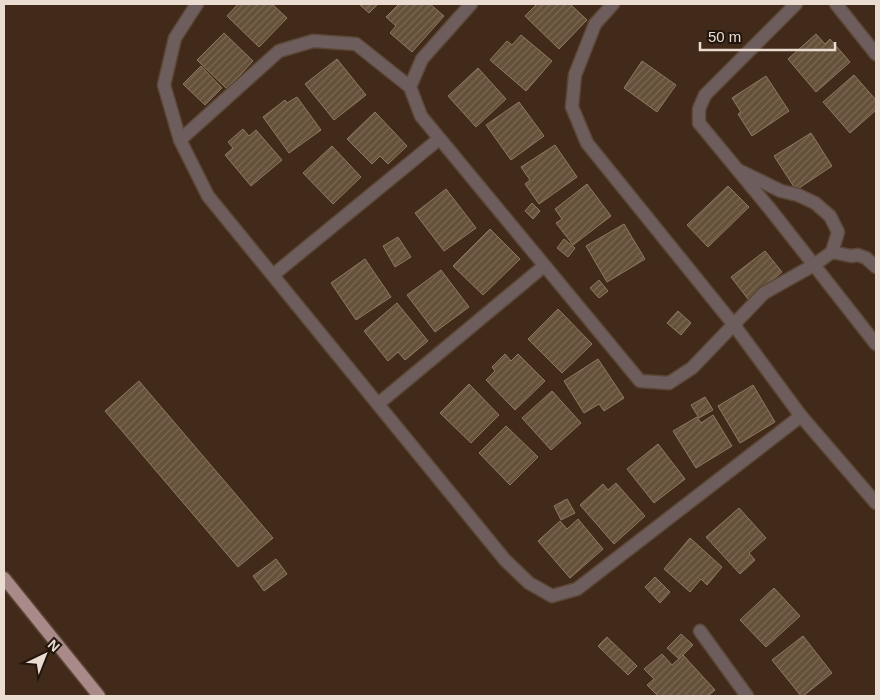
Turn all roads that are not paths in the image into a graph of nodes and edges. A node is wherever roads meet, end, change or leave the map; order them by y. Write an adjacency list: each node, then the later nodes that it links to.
1 (196, 4): 9 (street)
2 (470, 4): 7 (street)
3 (612, 4): 16 (street)
4 (796, 4): 10 (street)
5 (836, 4): 6 (street)
6 (876, 54)
7 (410, 87): 8 (street); 9 (street)
8 (440, 139): 13 (street); 15 (street)
9 (180, 140): 15 (street)
10 (738, 170): 11 (street); 12 (street)
11 (832, 252): 12 (street); 14 (street)
12 (814, 265): 16 (street); 17 (street)
13 (544, 266): 16 (street); 18 (street)
14 (876, 267)
15 (273, 275): 18 (street)
16 (734, 325): 19 (street)
17 (876, 344)
18 (378, 404): 19 (street)
19 (801, 416): 20 (street)
20 (876, 503)
21 (4, 578): 23 (main road)
22 (700, 631): 24 (street)
23 (99, 696)
24 (747, 696)

